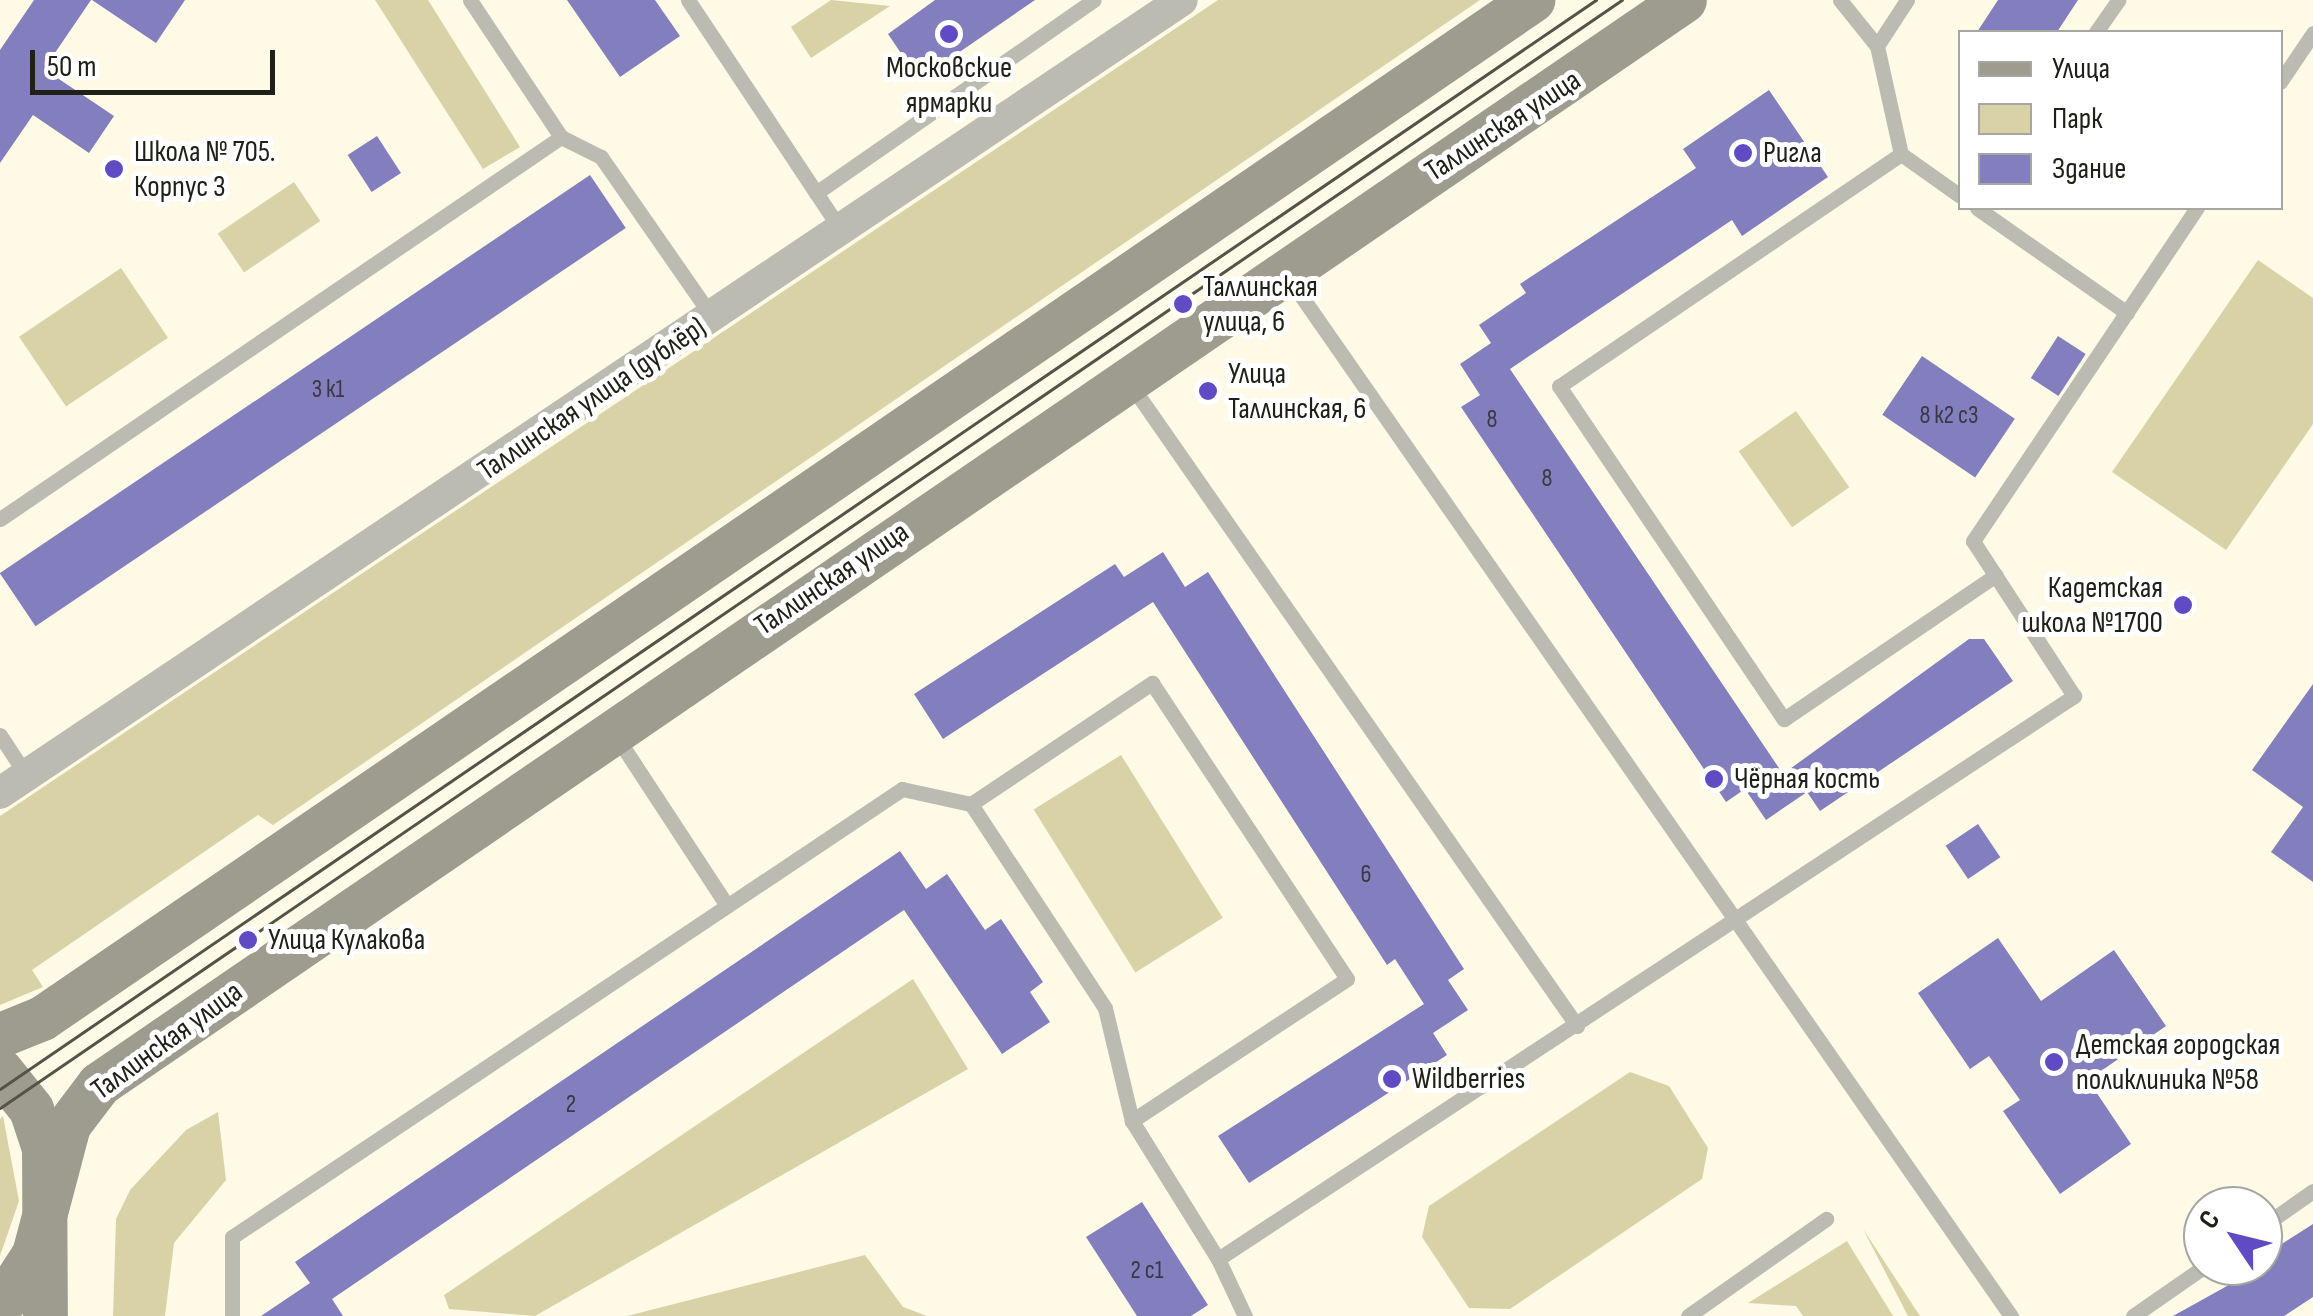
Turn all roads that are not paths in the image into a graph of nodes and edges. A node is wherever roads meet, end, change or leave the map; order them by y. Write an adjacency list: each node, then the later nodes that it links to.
1 (470, 0): 14 (lane)
2 (688, 0): 16 (lane)
3 (1094, 0): 16 (lane)
4 (1182, 0): 20 (street, Таллинская улица (дублёр))
5 (1532, 0): 34 (main road)
6 (1684, 0): 21 (main road, Таллинская улица)
7 (1840, 0): 12 (lane)
8 (1907, 0): 12 (lane)
9 (2118, 0): 10 (lane)
10 (2097, 30)
11 (2313, 32): 13 (lane)
12 (1877, 46): 15 (lane)
13 (2283, 77)
14 (561, 137): 23 (lane); 25 (lane)
15 (1901, 154): 17 (lane); 26 (lane)
16 (816, 193): 20 (lane)
17 (1958, 195)
18 (1980, 210): 22 (lane)
19 (2196, 210): 22 (lane)
20 (842, 233): 23 (street, Таллинская улица (дублёр))
21 (1284, 272): 24 (main road, Таллинская улица); 32 (lane)
22 (2127, 314): 26 (lane)
23 (714, 318): 29 (street, Таллинская улица (дублёр))
24 (1127, 379): 27 (main road, Таллинская улица); 33 (lane)
25 (0, 518)
26 (1996, 576): 32 (lane)
27 (612, 730): 31 (lane); 38 (main road, Таллинская улица)
28 (0, 735): 29 (lane)
29 (13, 784)
30 (971, 804): 31 (lane); 36 (lane); 36 (lane)
31 (726, 904): 45 (lane)
32 (1737, 919): 33 (lane); 48 (lane)
33 (1578, 1026): 41 (lane)
34 (0, 1035)
35 (0, 1070): 38 (main road, Таллинская улица)
36 (1132, 1120): 41 (lane)
37 (2313, 1191): 39 (lane)
38 (46, 1210): 43 (main road, Таллинская улица); 44 (main road)
39 (2283, 1212)
40 (1826, 1219): 47 (lane)
41 (1218, 1260): 46 (lane)
42 (2183, 1281): 49 (lane)
43 (0, 1306)
44 (46, 1316)
45 (232, 1316)
46 (1245, 1316)
47 (1688, 1316)
48 (2011, 1316)
49 (2133, 1316)

